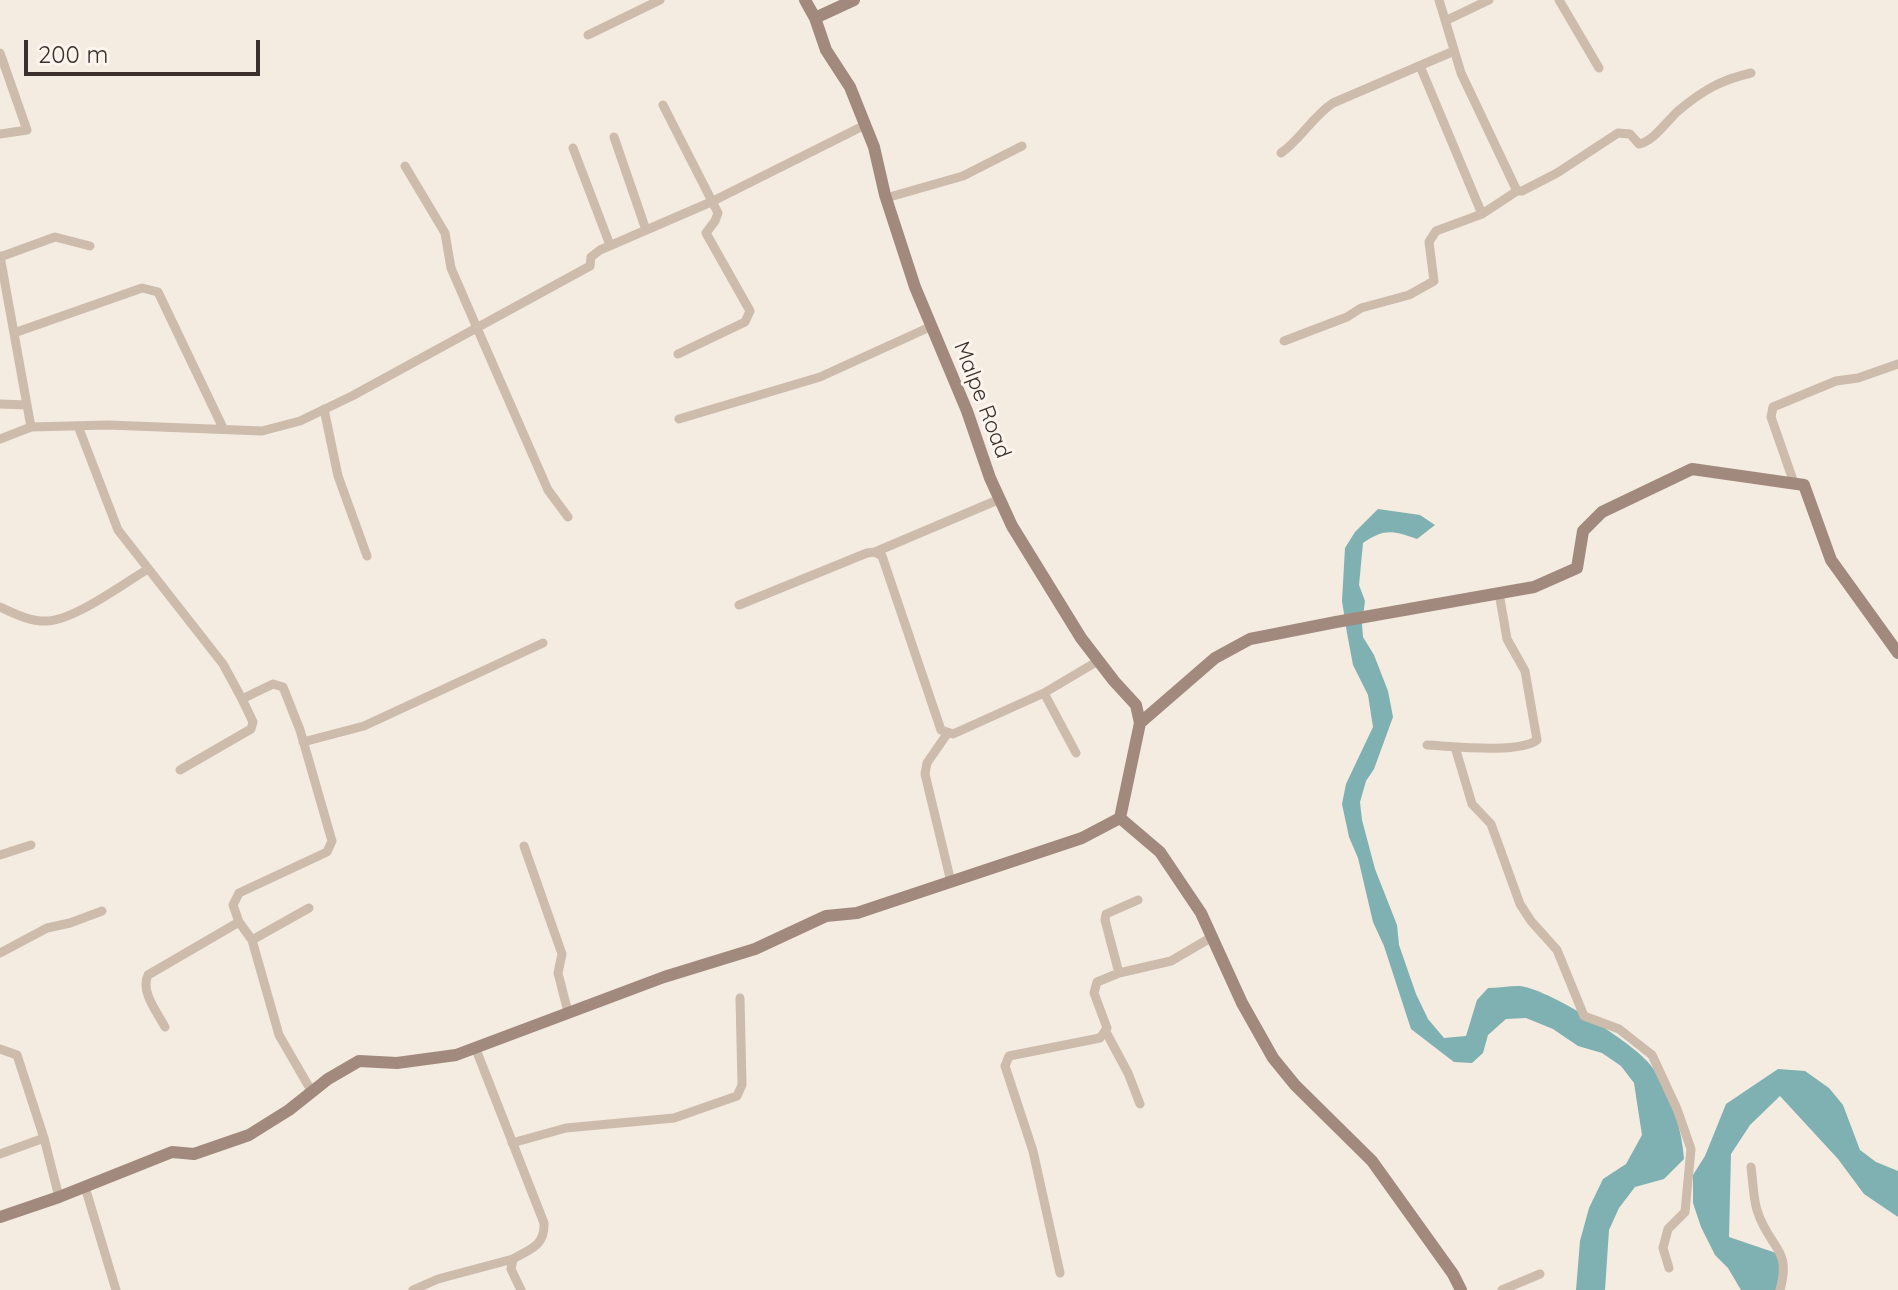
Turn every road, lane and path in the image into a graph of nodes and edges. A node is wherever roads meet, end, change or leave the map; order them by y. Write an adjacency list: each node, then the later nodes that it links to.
1 (660, 0): 9 (street)
2 (805, 0): 7 (street, Malpe Road)
3 (854, 0): 7 (street)
4 (1439, 0): 8 (street)
5 (1489, 0): 8 (street)
6 (1559, 0): 13 (street)
7 (815, 18): 16 (street, Malpe Road)
8 (1447, 20): 10 (street)
9 (588, 35)
10 (1454, 51): 12 (street); 23 (street)
11 (1, 58): 17 (street)
12 (1420, 66): 21 (street); 26 (street)
13 (1599, 68)
14 (1751, 73): 23 (street)
15 (663, 105): 25 (street)
16 (865, 125): 24 (street, Malpe Road); 25 (street)
17 (0, 134)
18 (614, 137): 27 (street)
19 (1022, 146): 24 (street)
20 (573, 148): 28 (street)
21 (1281, 153)
22 (405, 166): 32 (street)
23 (1517, 191): 26 (street)
24 (886, 198): 31 (street, Malpe Road)
25 (711, 202): 27 (street); 35 (street)
26 (1482, 214): 34 (street)
27 (646, 230): 28 (street)
28 (610, 245): 32 (street)
29 (90, 246): 30 (street)
30 (0, 256): 33 (street)
31 (932, 326): 40 (street); 46 (street, Malpe Road)
32 (477, 328): 39 (street); 47 (street)
33 (14, 333): 38 (street); 43 (street)
34 (1284, 341)
35 (678, 354)
36 (1898, 364): 45 (street)
37 (0, 404): 38 (street)
38 (27, 405): 42 (street)
39 (324, 409): 43 (street); 49 (street)
40 (679, 419)
41 (78, 426): 42 (street); 43 (street); 50 (street)
42 (31, 427): 44 (street)
43 (223, 428)
44 (0, 439)
45 (1794, 483): 51 (street); 55 (street)
46 (1000, 499): 48 (street); 56 (street, Malpe Road)
47 (568, 517)
48 (875, 552): 52 (street); 60 (street)
49 (367, 556)
50 (148, 569): 53 (street); 58 (street)
51 (1499, 593): 59 (street); 63 (street)
52 (739, 605)
53 (0, 607)
54 (543, 643): 61 (street)
55 (1898, 653)
56 (1098, 661): 57 (street); 59 (street, Malpe Road)
57 (1044, 693): 60 (street); 64 (street)
58 (242, 699): 61 (street); 65 (street)
59 (1140, 723): 66 (street)
60 (947, 734): 70 (street)
61 (303, 742): 74 (street)
62 (1427, 745): 63 (street)
63 (1455, 747): 95 (street)
64 (1076, 753)
65 (180, 770)
66 (1120, 818): 70 (street); 75 (street)
67 (31, 845): 69 (street)
68 (524, 846): 80 (street)
69 (0, 855)
70 (951, 882): 80 (street)
71 (1138, 900): 78 (street)
72 (309, 908): 76 (street)
73 (102, 911): 77 (street)
74 (239, 922): 76 (street); 81 (street)
75 (1212, 937): 78 (street); 101 (street)
76 (252, 940): 85 (street)
77 (0, 953)
78 (1119, 973): 82 (street)
79 (740, 998): 88 (street)
80 (568, 1012): 83 (street)
81 (165, 1027)
82 (1106, 1032): 86 (street); 96 (street)
83 (475, 1047): 85 (street); 88 (street)
84 (0, 1049): 87 (street)
85 (312, 1092): 91 (street)
86 (1140, 1104)
87 (44, 1138): 89 (street); 92 (street)
88 (512, 1143): 94 (street)
89 (0, 1154)
90 (1751, 1167): 103 (street)
91 (85, 1187): 92 (street); 98 (street)
92 (59, 1197): 93 (street)
93 (0, 1217)
94 (513, 1259): 99 (street); 100 (street)
95 (1669, 1268)
96 (1060, 1273)
97 (1540, 1274): 102 (street)
98 (116, 1290)
99 (413, 1290)
100 (521, 1290)
101 (1461, 1290)
102 (1502, 1290)
103 (1780, 1290)

